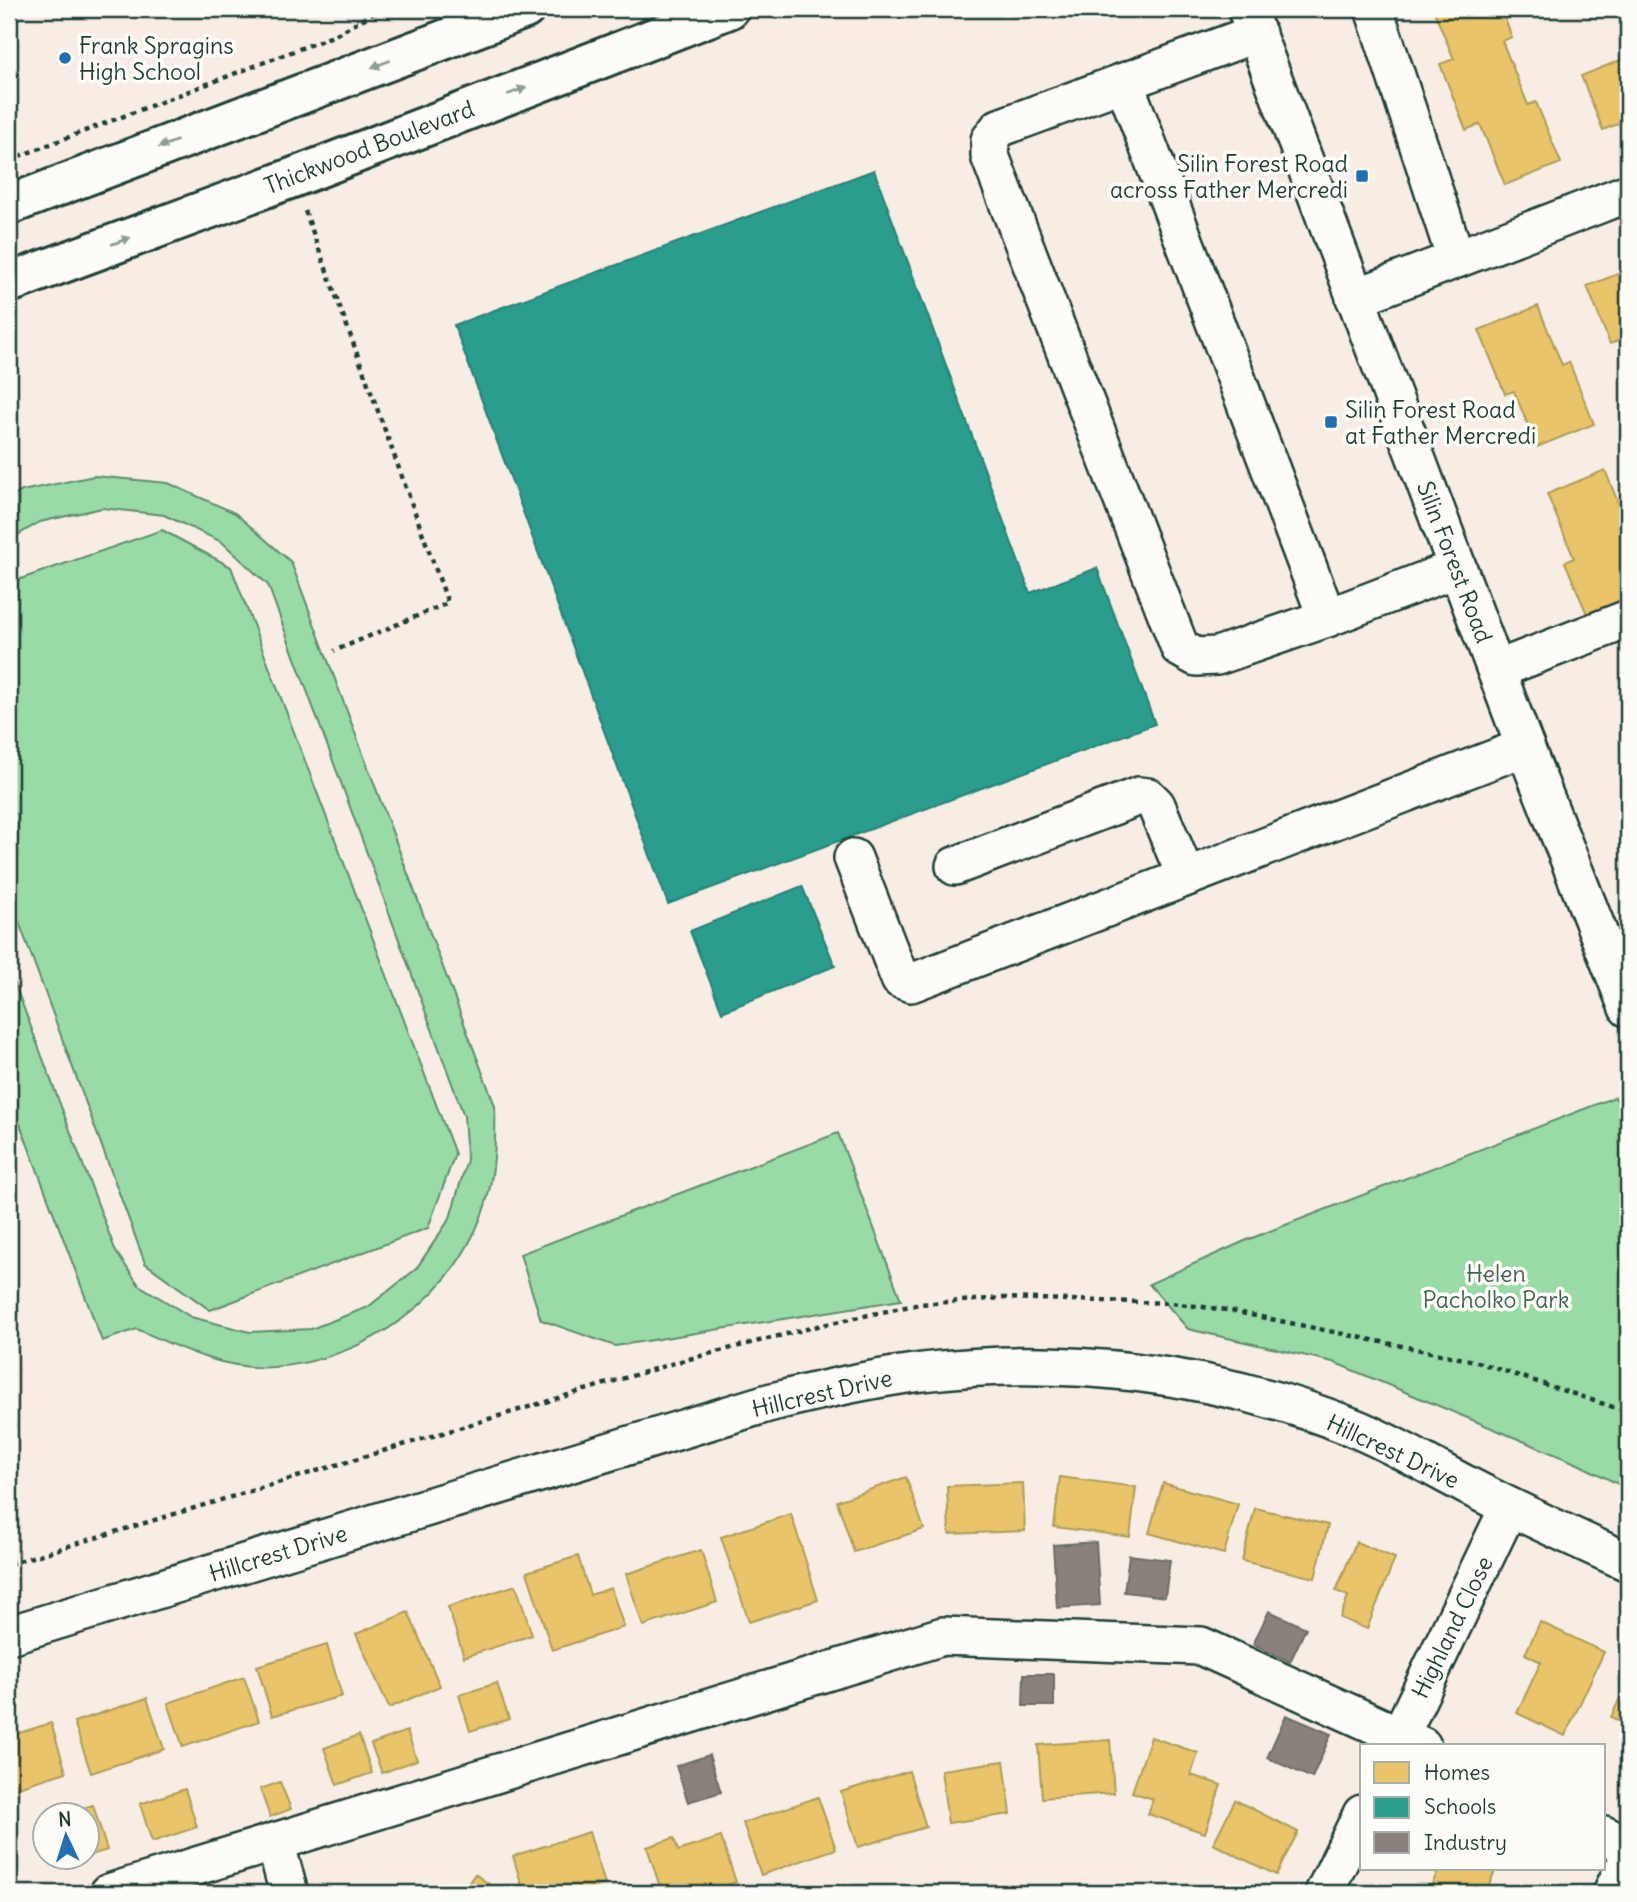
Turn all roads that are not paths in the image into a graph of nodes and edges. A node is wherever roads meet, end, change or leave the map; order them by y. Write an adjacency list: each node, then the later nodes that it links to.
1 (525, 9): 7 (main road, one-way to 7)
2 (729, 9): 9 (main road, Thickwood Boulevard, one-way to 2)
3 (1374, 9): 8 (street)
4 (1251, 16): 5 (street); 10 (street, Silin Forest Road)
5 (1124, 82): 12 (street); 12 (street)
6 (1628, 192): 8 (street)
7 (9, 205)
8 (1456, 259): 10 (street)
9 (9, 283)
10 (1355, 298): 11 (street, Silin Forest Road)
11 (1457, 568): 12 (street); 14 (street, Silin Forest Road)
12 (1327, 618)
13 (1628, 619): 14 (street, Silin Forest Road)
14 (1496, 670): 15 (street, Silin Forest Road)
15 (1525, 747): 18 (street); 19 (street, Silin Forest Road)
16 (853, 858): 18 (street)
17 (955, 866): 18 (street)
18 (1186, 877)
19 (1628, 1008)
20 (1509, 1507): 21 (street, Hillcrest Drive); 22 (street, Hillcrest Drive); 23 (street, Highland Close)
21 (1628, 1562)
22 (9, 1635)
23 (1406, 1743): 26 (street)
24 (1360, 1818): 31 (street)
25 (1606, 1836): 27 (street)
26 (275, 1842): 29 (street); 30 (street)
27 (1628, 1847)
28 (1628, 1860): 32 (street)
29 (109, 1893)
30 (289, 1893)
31 (1324, 1893)
32 (1612, 1893)

